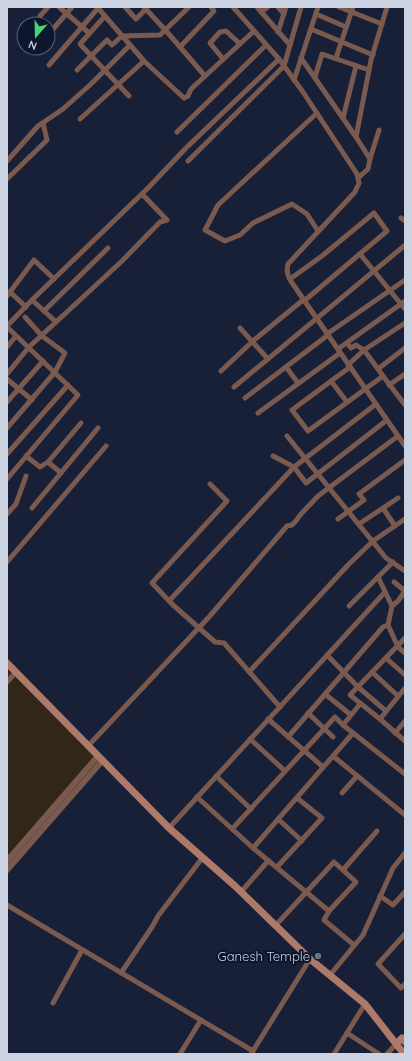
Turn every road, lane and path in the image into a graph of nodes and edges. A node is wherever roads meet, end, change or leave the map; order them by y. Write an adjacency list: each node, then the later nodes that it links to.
1 (48, 7): 23 (street)
2 (59, 7): 20 (street)
3 (72, 7): 20 (street)
4 (125, 7): 17 (street)
5 (189, 7): 29 (street)
6 (211, 7): 40 (street)
7 (233, 7): 31 (street)
8 (257, 7): 19 (street)
9 (268, 7): 19 (street)
10 (278, 7): 21 (street)
11 (286, 7): 21 (street)
12 (302, 7): 39 (street)
13 (318, 7): 22 (street)
14 (339, 7): 18 (street)
15 (386, 7): 25 (street)
16 (98, 8): 24 (street); 27 (street)
17 (146, 8): 29 (street)
18 (352, 9): 25 (street); 28 (street)
19 (262, 12): 32 (street)
20 (66, 14): 26 (street); 27 (street)
21 (284, 14): 32 (street)
22 (316, 14): 28 (street); 30 (street)
23 (40, 16)
24 (104, 16): 33 (street); 34 (street)
25 (382, 24): 41 (street)
26 (56, 26)
27 (82, 27): 33 (street); 48 (street)
28 (346, 27): 35 (street)
29 (166, 30): 34 (street); 40 (street)
30 (311, 30): 35 (street); 43 (street)
31 (254, 31): 36 (street); 38 (street)
32 (278, 32): 39 (street)
33 (89, 33): 42 (street)
34 (122, 36): 37 (street); 42 (street)
35 (341, 42): 41 (street); 44 (street)
36 (240, 44): 46 (street); 46 (street)
37 (130, 45): 47 (street); 52 (street)
38 (266, 45): 45 (street); 64 (street)
39 (290, 45): 49 (street)
40 (180, 47): 54 (street)
41 (373, 55): 53 (street)
42 (91, 56): 51 (street); 52 (street)
43 (301, 58): 55 (street); 56 (street)
44 (336, 58): 50 (street); 55 (street)
45 (279, 59): 49 (street); 71 (street)
46 (223, 60): 54 (street)
47 (144, 61): 54 (street); 57 (street)
48 (49, 65)
49 (284, 66): 56 (street); 68 (street)
50 (356, 66): 53 (street); 60 (street)
51 (77, 70)
52 (105, 70): 57 (street); 62 (street)
53 (369, 70): 65 (street)
54 (206, 76)
55 (314, 77): 60 (street)
56 (294, 80): 59 (street)
57 (118, 84): 58 (street); 61 (street)
58 (129, 96)
59 (317, 113): 69 (street); 72 (street)
60 (343, 118): 65 (street)
61 (80, 119)
62 (43, 123): 67 (street); 70 (street)
63 (379, 130): 66 (street)
64 (177, 132)
65 (356, 137): 66 (street)
66 (370, 159): 69 (street)
67 (7, 161)
68 (188, 161)
69 (358, 178): 72 (street)
70 (7, 179)
71 (142, 194): 77 (street); 90 (street)
72 (318, 231): 78 (street)
73 (404, 246): 76 (street)
74 (108, 248): 87 (street)
75 (360, 254): 76 (street); 78 (street); 83 (street)
76 (374, 271): 80 (street); 89 (street)
77 (54, 279): 81 (street); 82 (street)
78 (290, 279): 83 (street)
79 (405, 280): 80 (street)
80 (390, 290): 84 (street); 94 (street)
81 (8, 294): 85 (street)
82 (32, 300): 85 (street); 87 (street)
83 (304, 301): 89 (street); 97 (street)
84 (403, 303): 86 (street); 98 (street)
85 (26, 307): 92 (street)
86 (405, 309)
87 (44, 311): 90 (street)
88 (25, 317): 96 (street)
89 (316, 318): 94 (street); 104 (street)
90 (56, 322): 96 (street)
91 (405, 324): 102 (street)
92 (7, 327): 95 (street)
93 (240, 328): 97 (street)
94 (327, 334): 103 (street); 107 (street)
95 (16, 336): 99 (street); 100 (street)
96 (42, 336): 100 (street); 110 (street)
97 (252, 342): 104 (street); 109 (street)
98 (347, 343): 102 (street); 103 (street)
99 (7, 347)
100 (29, 348): 105 (street); 111 (street)
101 (405, 348): 108 (street)
102 (364, 350): 106 (street); 108 (street)
103 (339, 351): 106 (street); 116 (street)
104 (268, 359): 119 (street)
105 (43, 361): 110 (street); 120 (street)
106 (349, 366): 115 (street); 121 (street)
107 (286, 367): 116 (street); 123 (street)
108 (378, 369): 113 (street)
109 (221, 371)
110 (55, 372): 117 (street); 124 (street)
111 (7, 374)
112 (405, 374): 118 (street)
113 (383, 376): 118 (street); 121 (street)
114 (7, 379): 120 (street)
115 (331, 381): 126 (street); 126 (street)
116 (298, 383): 129 (street)
117 (68, 385): 138 (street); 139 (street)
118 (389, 385): 122 (street)
119 (234, 387)
120 (19, 389): 124 (street); 125 (street)
121 (365, 389): 126 (street); 127 (street)
122 (403, 397): 128 (street)
123 (245, 398)
124 (32, 400): 132 (street)
125 (7, 402)
126 (347, 402)
127 (376, 404): 130 (street); 141 (street)
128 (405, 406)
129 (258, 413)
130 (387, 420): 135 (street); 146 (street)
131 (81, 424): 143 (street)
132 (7, 428)
133 (98, 428): 145 (street)
134 (287, 436): 141 (street)
135 (398, 436): 137 (street); 150 (street)
136 (106, 446): 161 (street)
137 (405, 446)
138 (7, 454)
139 (26, 456): 143 (street); 148 (street)
140 (273, 456): 144 (street)
141 (305, 458): 144 (street); 146 (street)
142 (405, 460): 154 (street)
143 (48, 462): 145 (street)
144 (294, 467): 146 (street); 168 (street)
145 (61, 473): 152 (street)
146 (318, 474): 150 (street)
147 (26, 476): 155 (street)
148 (7, 479)
149 (210, 484): 168 (street)
150 (330, 488): 154 (street); 172 (street)
151 (398, 498): 153 (street)
152 (32, 508)
153 (383, 508): 158 (street); 159 (street)
154 (349, 511): 156 (street); 158 (street)
155 (7, 514)
156 (338, 519)
157 (405, 519): 159 (street)
158 (359, 524): 160 (street)
159 (395, 526): 160 (street)
160 (373, 541): 162 (street); 180 (street)
161 (7, 562)
162 (392, 562): 163 (street); 164 (street)
163 (405, 571)
164 (378, 577): 167 (street); 169 (street)
165 (394, 582): 166 (street)
166 (405, 591): 170 (street)
167 (385, 592): 170 (street); 176 (street)
168 (169, 601): 172 (street)
169 (349, 606)
170 (392, 606): 171 (street)
171 (388, 625): 174 (street); 181 (street)
172 (198, 628): 180 (street); 205 (street)
173 (405, 638): 174 (street)
174 (398, 646): 175 (street); 177 (street)
175 (405, 653)
176 (327, 655): 181 (street); 190 (street)
177 (386, 658): 182 (street); 183 (street)
178 (7, 662): 179 (main road)
179 (16, 672): 184 (street); 205 (main road)
180 (249, 672): 190 (street)
181 (344, 672): 185 (street); 187 (street)
182 (372, 672): 185 (street); 188 (street)
183 (405, 675)
184 (7, 682)
185 (358, 687): 189 (street); 191 (street)
186 (405, 688): 188 (street)
187 (325, 694): 192 (street); 193 (street)
188 (398, 696): 191 (street)
189 (360, 704): 193 (street); 194 (street)
190 (280, 707): 195 (street)
191 (386, 712): 194 (street)
192 (308, 713): 198 (street); 201 (street)
193 (351, 715): 197 (street)
194 (380, 719): 200 (street)
195 (268, 720): 201 (street); 203 (street)
196 (405, 721): 200 (street)
197 (343, 725): 198 (street); 199 (street)
198 (324, 729): 202 (street); 206 (street)
199 (353, 733): 207 (street); 211 (street)
200 (396, 733): 204 (street)
201 (288, 737): 206 (street)
202 (333, 737)
203 (250, 739): 210 (street); 212 (street)
204 (405, 741)
205 (88, 746): 208 (main road)
206 (304, 751): 209 (street); 210 (street)
207 (333, 756): 209 (street); 213 (street)
208 (100, 758): 220 (main road); 228 (street); 230 (street)
209 (323, 767): 216 (street)
210 (285, 771): 217 (street)
211 (405, 774)
212 (216, 776): 215 (street); 217 (street)
213 (357, 776): 214 (street); 218 (street)
214 (342, 793)
215 (197, 797): 220 (street); 221 (street)
216 (297, 798): 219 (street); 223 (street)
217 (251, 809): 221 (street)
218 (405, 815)
219 (278, 819): 223 (street); 224 (street)
220 (170, 828): 226 (main road)
221 (232, 828): 224 (street)
222 (377, 831): 231 (street)
223 (302, 841): 229 (street)
224 (253, 848): 227 (street)
225 (405, 853): 235 (street)
226 (203, 857): 232 (main road); 243 (street)
227 (268, 860): 229 (street); 232 (street)
228 (7, 861)
229 (277, 867): 233 (street)
230 (7, 870)
231 (344, 870): 233 (street); 237 (street)
232 (241, 892): 238 (main road)
233 (306, 892): 237 (street); 238 (street)
234 (405, 892): 235 (street)
235 (380, 896): 240 (street)
236 (7, 905): 241 (street)
237 (330, 911): 240 (street)
238 (276, 926): 242 (main road)
239 (405, 934): 245 (street)
240 (354, 946): 244 (street)
241 (82, 950): 243 (street); 246 (street)
242 (310, 959): 244 (main road); 251 (street)
243 (121, 973): 248 (street)
244 (330, 976): 247 (main road)
245 (404, 989)
246 (53, 1003)
247 (365, 1004): 249 (street); 250 (main road)
248 (201, 1020): 251 (street); 252 (street)
249 (347, 1033): 253 (street); 254 (street)
250 (402, 1040): 255 (street); 256 (main road)
251 (252, 1052)
252 (180, 1054)
253 (334, 1054)
254 (379, 1054)
255 (387, 1054)
256 (404, 1054)

